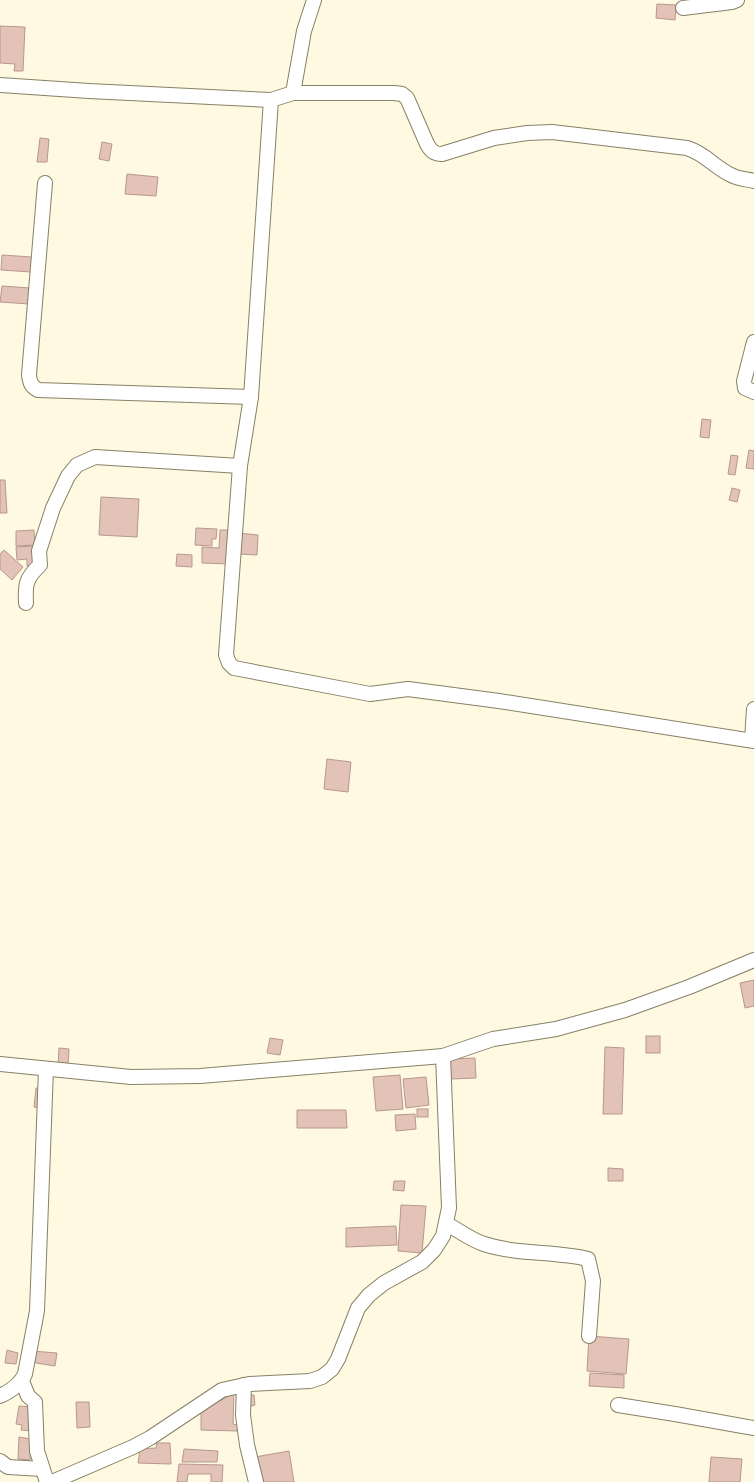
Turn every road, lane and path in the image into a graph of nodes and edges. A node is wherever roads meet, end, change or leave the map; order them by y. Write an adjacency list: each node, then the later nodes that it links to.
1 (314, 0): 5 (street)
2 (734, 1): 3 (street)
3 (683, 8)
4 (0, 84): 6 (street)
5 (293, 93): 6 (street); 7 (street)
6 (271, 100): 11 (street)
7 (754, 180)
8 (44, 184): 11 (street)
9 (754, 342): 10 (street)
10 (754, 392)
11 (252, 397): 12 (street)
12 (240, 466): 13 (street); 15 (street)
13 (26, 603)
14 (754, 709): 15 (street)
15 (753, 741)
16 (754, 960): 17 (street)
17 (443, 1056): 19 (street); 20 (street)
18 (0, 1064): 19 (street)
19 (46, 1069): 22 (street)
20 (447, 1224): 21 (street); 23 (street)
21 (589, 1336)
22 (22, 1381): 24 (street); 29 (street)
23 (244, 1385): 28 (street); 32 (street)
24 (0, 1396)
25 (618, 1405): 26 (street)
26 (754, 1428)
27 (0, 1461): 29 (street)
28 (75, 1472): 30 (street); 31 (street)
29 (45, 1475)
30 (52, 1482)
31 (87, 1482)
32 (256, 1482)

